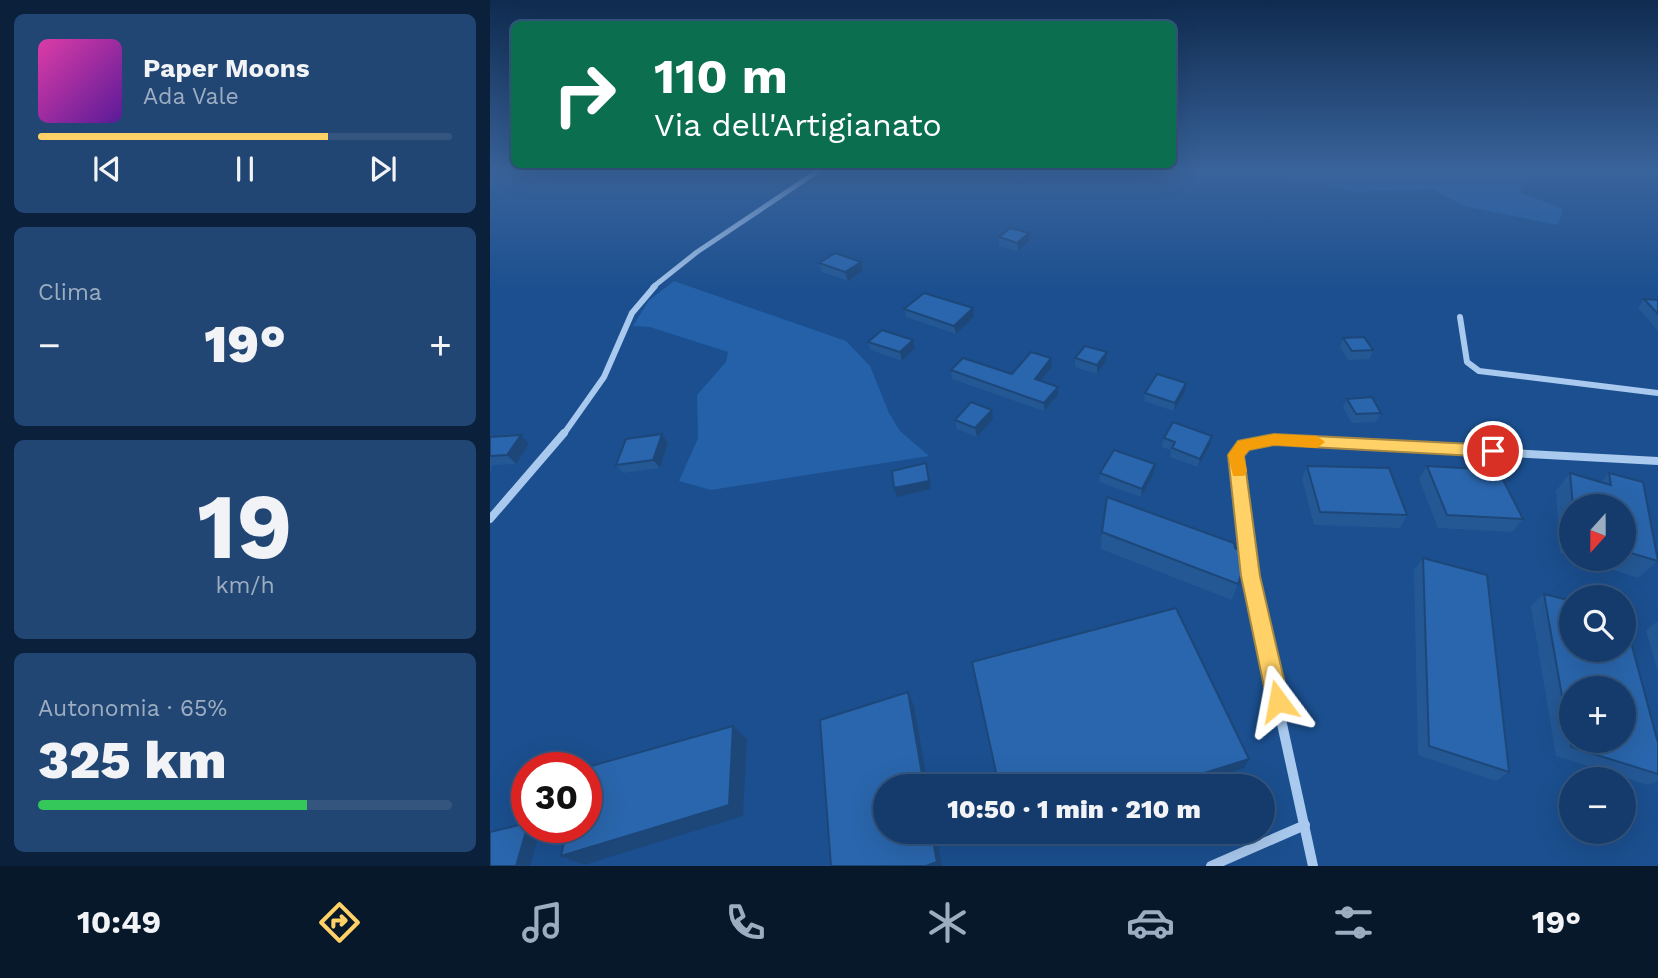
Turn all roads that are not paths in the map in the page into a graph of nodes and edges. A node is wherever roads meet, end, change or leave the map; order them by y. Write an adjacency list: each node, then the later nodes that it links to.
1 (759, 211): 5 (street)
2 (1460, 317): 3 (street)
3 (1658, 393)
4 (1658, 461): 6 (street)
5 (490, 519)
6 (1305, 825): 7 (street); 8 (street)
7 (1211, 866)
8 (1313, 866)

